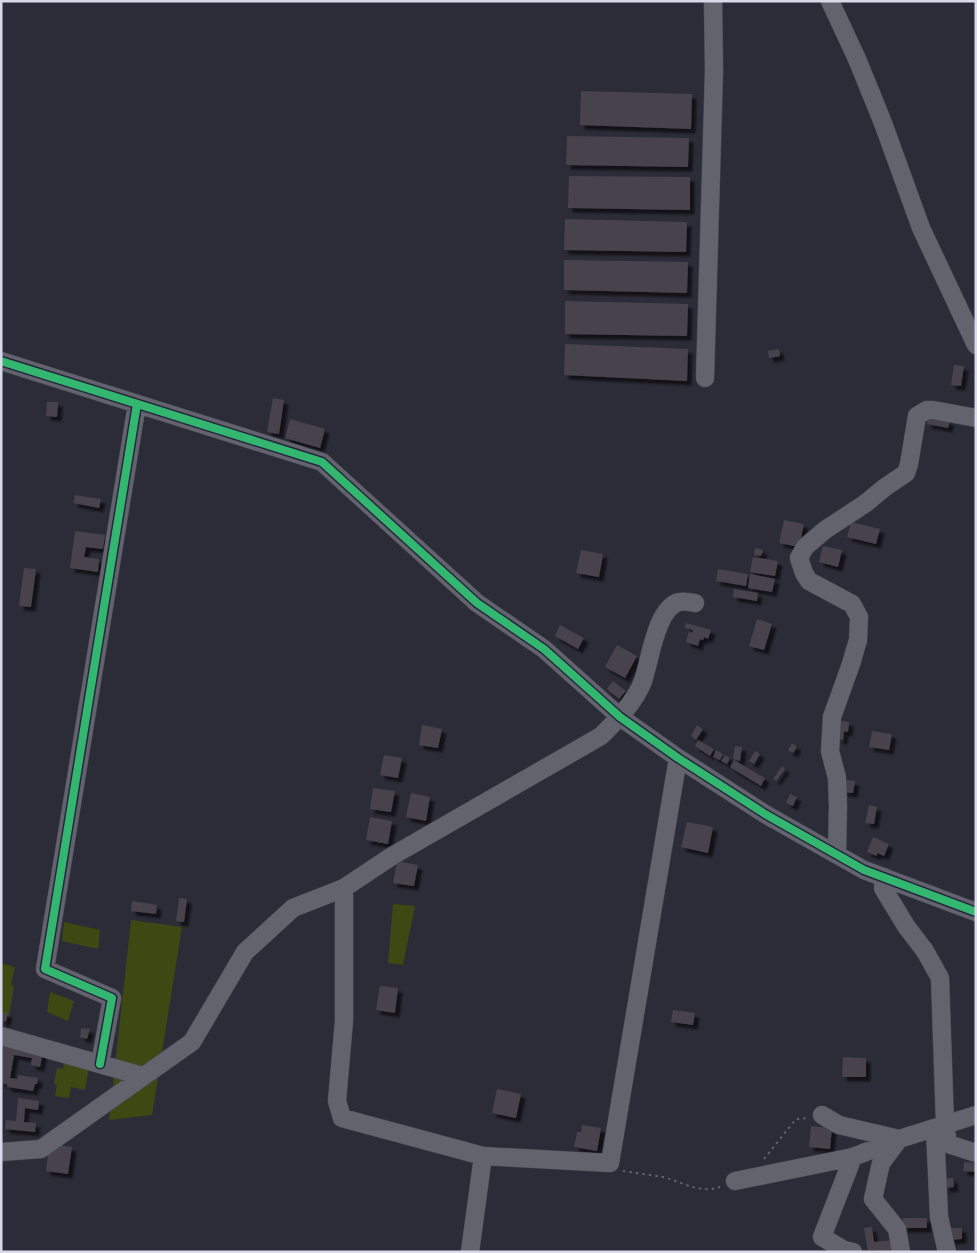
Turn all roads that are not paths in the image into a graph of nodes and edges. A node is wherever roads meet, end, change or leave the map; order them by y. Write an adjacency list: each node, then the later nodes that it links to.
1 (713, 1): 6 (street)
2 (830, 1): 3 (street)
3 (969, 314): 4 (street)
4 (976, 344)
5 (1, 361): 7 (street)
6 (705, 378)
7 (137, 404): 10 (street); 17 (street)
8 (976, 418): 12 (street)
9 (695, 603): 10 (street)
10 (620, 717): 11 (street); 14 (street)
11 (678, 758): 12 (street); 25 (street)
12 (837, 854): 13 (street)
13 (884, 877): 15 (street); 21 (street)
14 (344, 888): 18 (street); 25 (street)
15 (976, 912)
16 (1, 1036): 17 (street)
17 (100, 1064): 18 (street)
18 (142, 1076): 23 (street)
19 (822, 1115): 22 (street)
20 (976, 1115): 21 (street)
21 (940, 1127): 22 (street); 24 (street); 31 (street)
22 (899, 1138): 26 (street); 30 (street)
23 (1, 1152)
24 (976, 1153)
25 (483, 1156): 28 (street)
26 (853, 1157): 27 (street); 29 (street)
27 (735, 1181)
28 (470, 1252)
29 (852, 1252)
30 (901, 1252)
31 (947, 1252)

